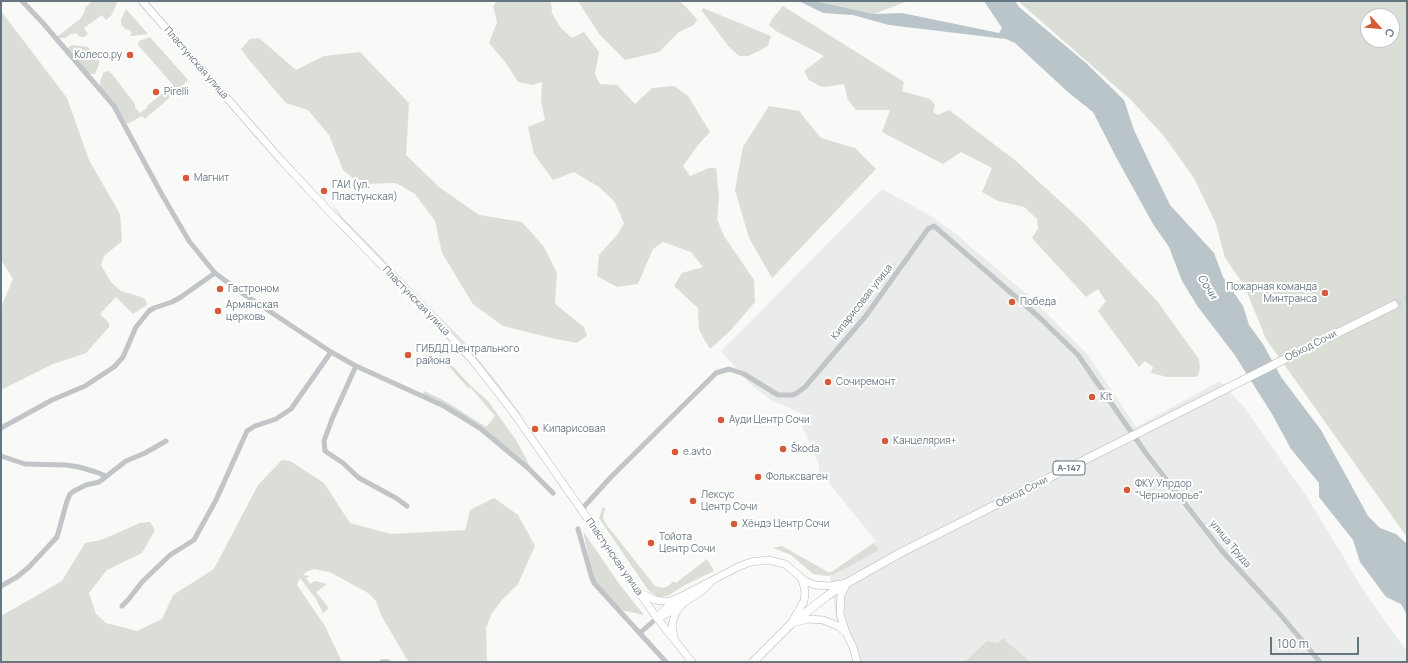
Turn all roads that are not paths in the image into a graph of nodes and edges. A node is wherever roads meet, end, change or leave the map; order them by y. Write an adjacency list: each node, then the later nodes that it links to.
1 (22, 1): 3 (street)
2 (142, 1): 14 (main road, Пластунская улица)
3 (215, 273): 5 (street); 7 (street)
4 (1394, 306): 17 (highway, Обход Сочи / А-147, bridge)
5 (331, 352): 6 (street); 21 (street)
6 (356, 366): 12 (street); 13 (street)
7 (1, 428)
8 (1132, 433): 14 (street, Кипарисовая улица); 33 (street, улица Труда)
9 (166, 441): 11 (street)
10 (1, 456): 11 (street)
11 (106, 476): 18 (street)
12 (553, 493)
13 (407, 506)
14 (581, 510): 19 (main road, Пластунская улица)
15 (578, 529): 24 (street)
16 (799, 576): 17 (main road, А-147); 20 (main road, А-147); 23 (main road, А-147)
17 (847, 583): 23 (highway, Обход Сочи / А-147); 25 (main road)
18 (1, 586)
19 (638, 591): 20 (main road, А-147); 22 (main road, Пластунская улица)
20 (680, 601): 22 (main road, А-147); 26 (main road)
21 (122, 606)
22 (657, 618): 24 (street); 26 (main road, Пластунская улица)
23 (791, 624): 25 (main road); 31 (highway, Обход Сочи / А-147)
24 (640, 633): 29 (street)
25 (846, 633): 32 (main road)
26 (674, 640): 30 (main road, Пластунская улица)
27 (382, 662): 28 (street)
28 (388, 662)
29 (666, 662)
30 (692, 662)
31 (754, 662)
32 (857, 662)
33 (1320, 662)

